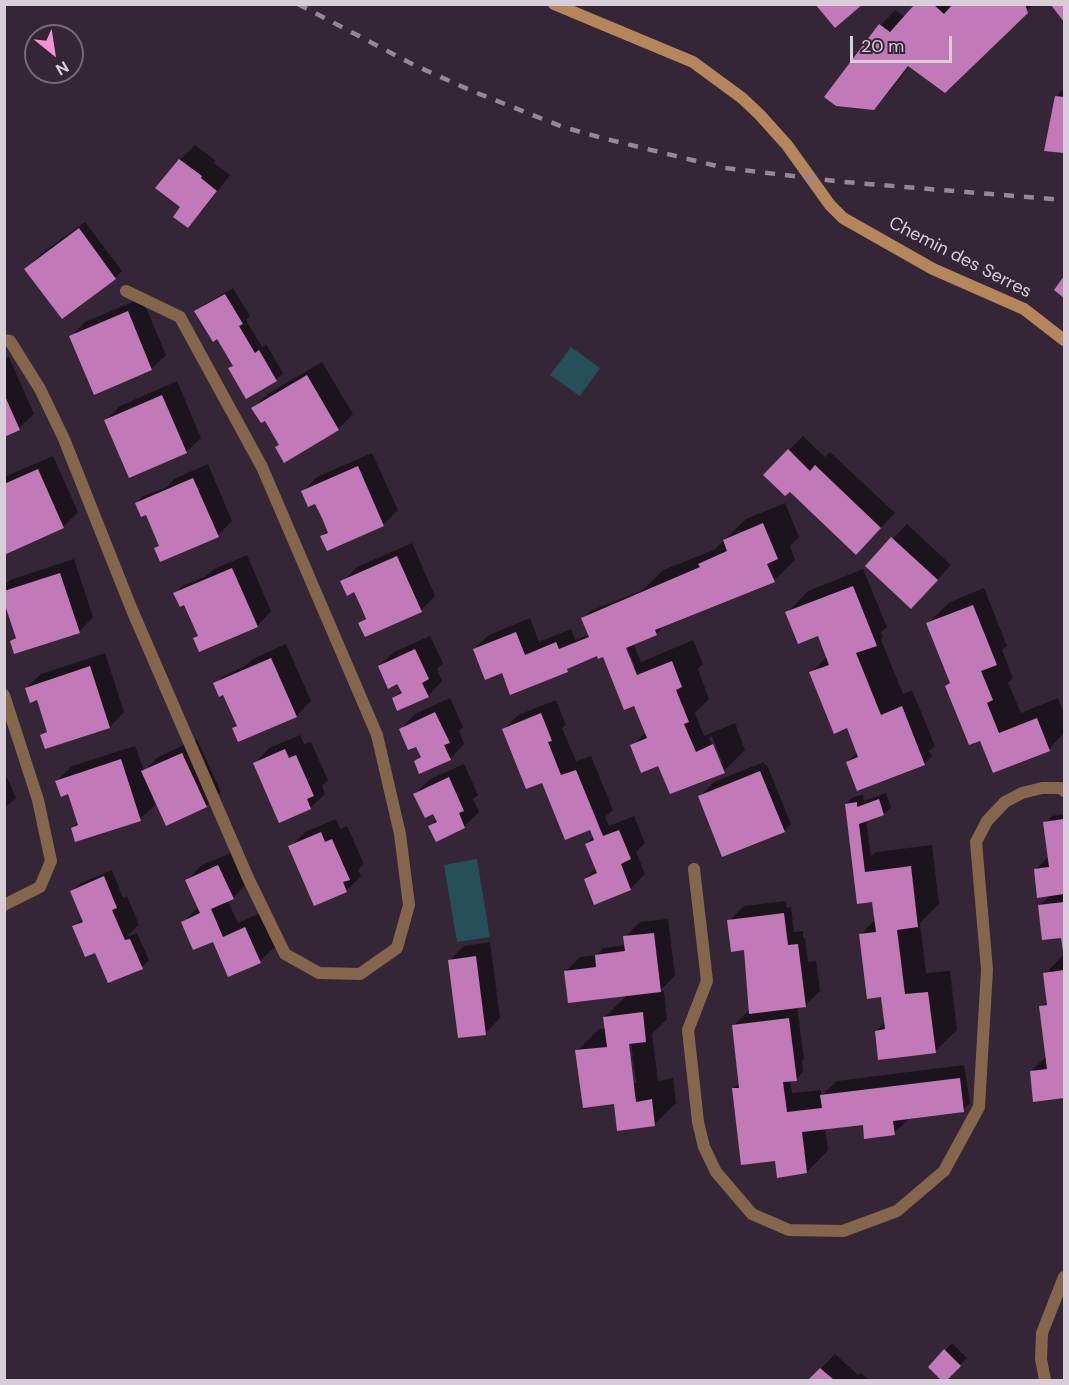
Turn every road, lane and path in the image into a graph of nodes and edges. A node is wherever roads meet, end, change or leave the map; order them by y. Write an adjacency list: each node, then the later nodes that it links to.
1 (554, 4): 4 (street, Chemin des Serres)
2 (126, 291): 3 (street)
3 (4, 340)
4 (1065, 340)
5 (4, 695): 8 (street)
6 (1065, 790): 7 (street)
7 (694, 869)
8 (4, 905)
9 (1065, 1276): 10 (street)
10 (1045, 1380)

